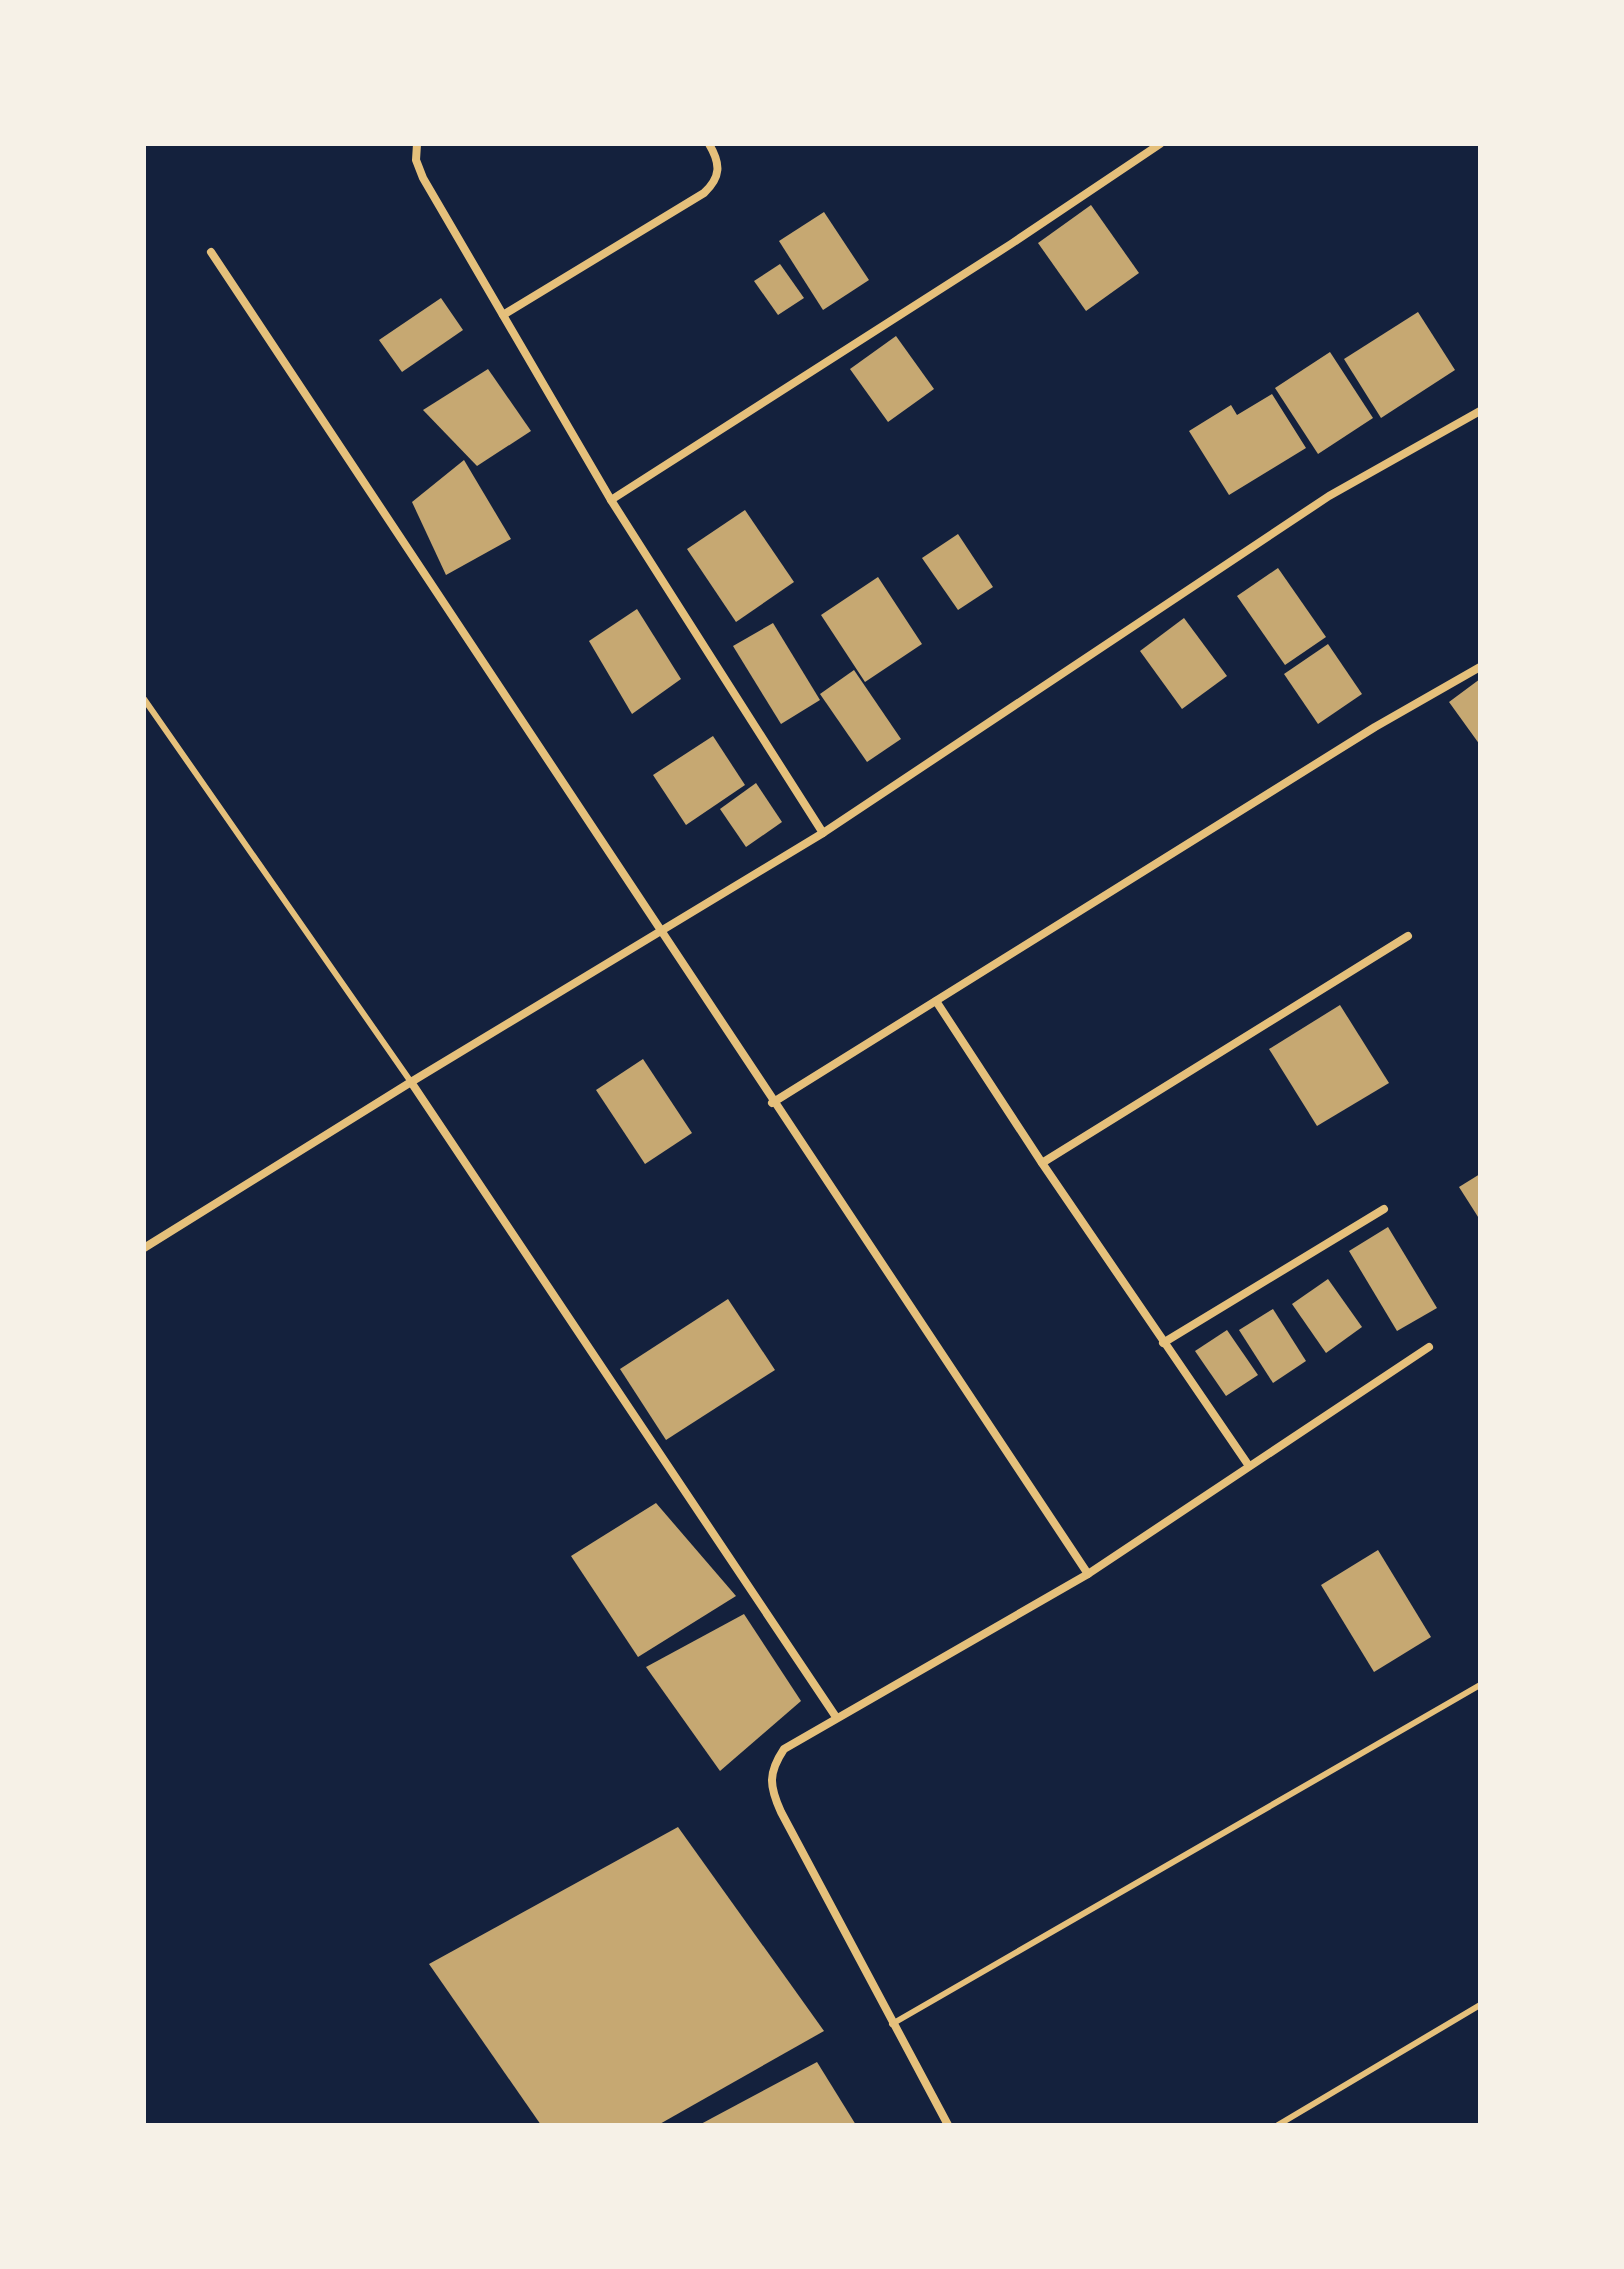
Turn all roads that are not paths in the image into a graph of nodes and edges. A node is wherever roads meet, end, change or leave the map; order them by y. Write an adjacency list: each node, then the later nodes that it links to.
1 (417, 144): 5 (street)
2 (709, 144): 5 (street)
3 (1160, 144): 7 (street)
4 (211, 252): 11 (street)
5 (503, 315): 7 (street)
6 (1480, 411): 10 (street)
7 (611, 500): 10 (street)
8 (1480, 667): 13 (street)
9 (144, 699): 14 (lane)
10 (823, 833): 11 (street)
11 (659, 932): 14 (street); 15 (street)
12 (1408, 936): 16 (street)
13 (936, 1001): 15 (street); 16 (street)
14 (411, 1082): 18 (street); 24 (street)
15 (772, 1103): 22 (street)
16 (1042, 1163): 19 (street)
17 (1384, 1209): 19 (street)
18 (145, 1245)
19 (1163, 1343): 21 (street)
20 (1429, 1347): 21 (street)
21 (1249, 1466): 22 (street)
22 (1088, 1574): 24 (street)
23 (1480, 1685): 26 (lane)
24 (836, 1717): 26 (street)
25 (1480, 2005): 28 (lane)
26 (892, 2024): 27 (street)
27 (948, 2125)
28 (1278, 2125)

